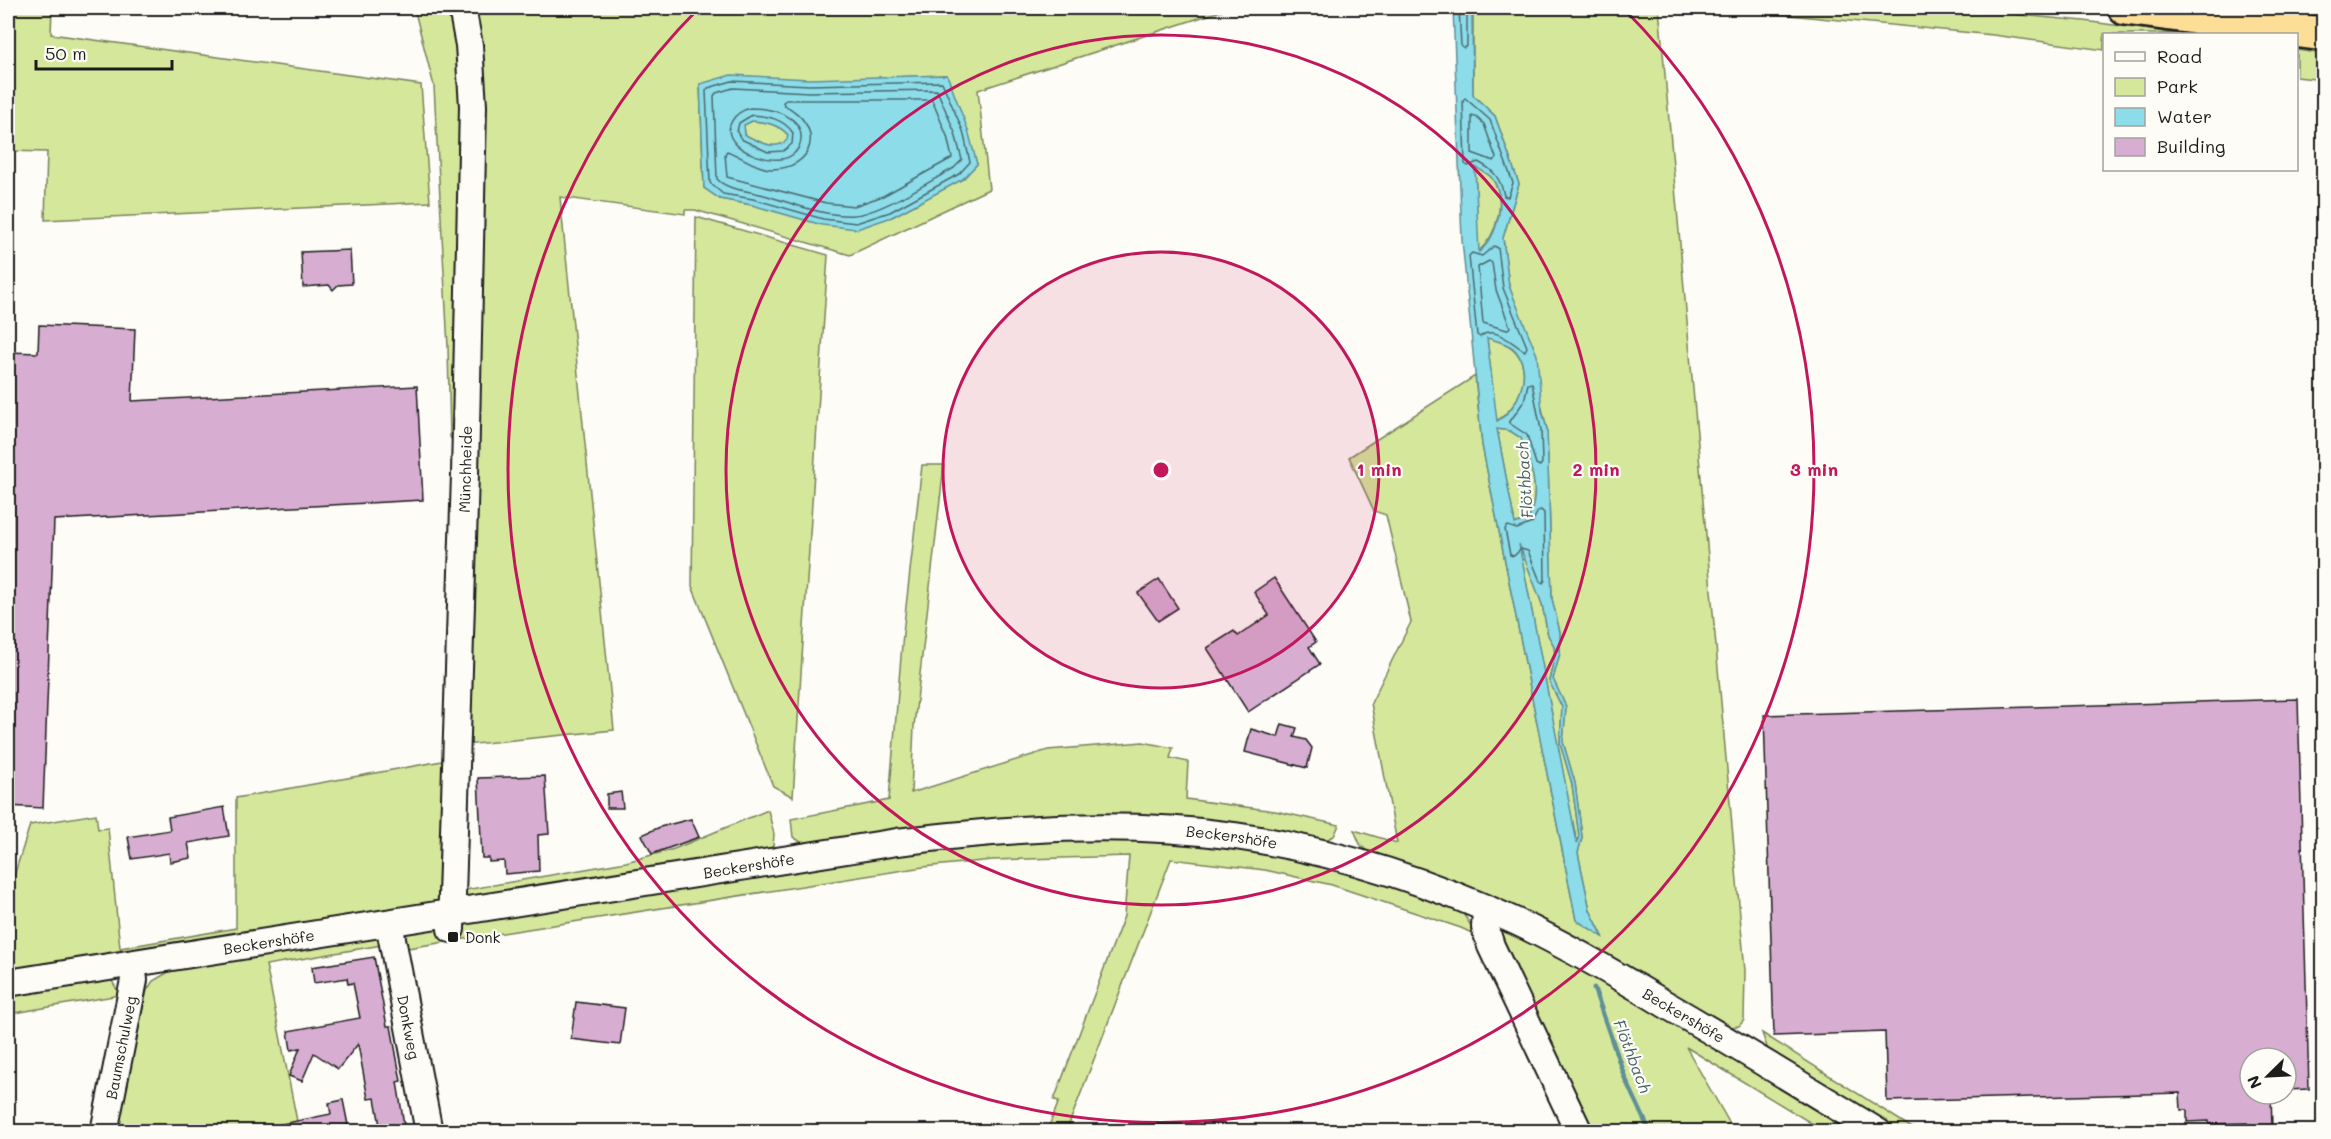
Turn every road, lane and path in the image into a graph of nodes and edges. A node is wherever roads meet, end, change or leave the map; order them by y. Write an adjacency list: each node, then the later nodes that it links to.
1 (462, 8): 5 (street, Münchheide)
2 (2125, 8): 3 (highway)
3 (2324, 34)
4 (1486, 909): 5 (street, Beckershöfe); 11 (street); 12 (street, Beckershöfe)
5 (451, 921): 6 (street, Beckershöfe)
6 (389, 923): 7 (street, Beckershöfe); 10 (street, Donkweg)
7 (132, 964): 8 (street, Beckershöfe); 9 (street, Baumschulweg)
8 (8, 983)
9 (104, 1131)
10 (429, 1131)
11 (1579, 1131)
12 (1878, 1131)

